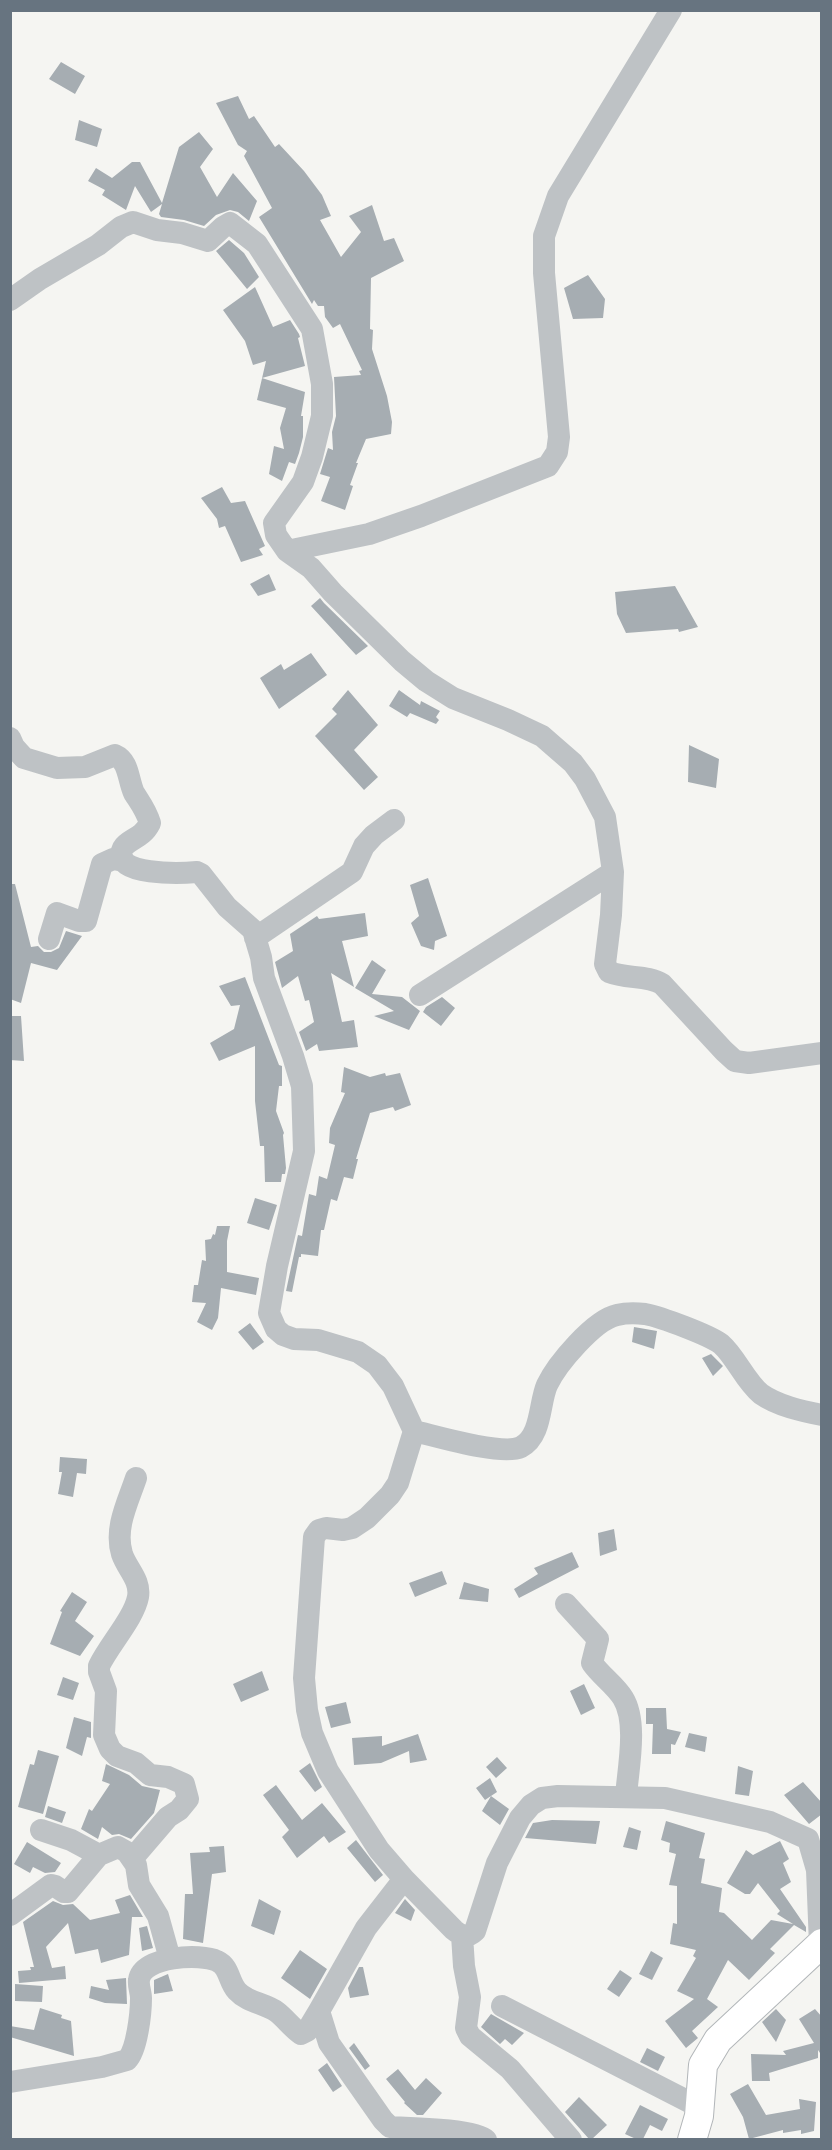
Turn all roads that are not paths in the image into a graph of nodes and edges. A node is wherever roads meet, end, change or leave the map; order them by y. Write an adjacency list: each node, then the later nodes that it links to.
1 (671, 10): 3 (street)
2 (10, 300): 3 (street)
3 (287, 551): 7 (street)
4 (10, 738): 6 (street)
5 (394, 820): 8 (street)
6 (124, 861): 8 (street); 9 (street)
7 (613, 872): 10 (street); 11 (street)
8 (255, 938): 13 (street)
9 (49, 939)
10 (420, 995)
11 (822, 1053)
12 (822, 1415): 13 (street)
13 (414, 1431): 20 (street)
14 (136, 1478): 19 (street)
15 (566, 1604): 16 (street)
16 (626, 1796): 22 (street); 23 (street)
17 (41, 1830): 18 (street)
18 (99, 1855): 19 (street); 21 (street)
19 (132, 1859): 24 (street)
20 (404, 1879): 22 (street); 26 (street)
21 (10, 1915)
22 (462, 1935): 31 (street)
23 (821, 1944): 28 (main road)
24 (170, 1959): 26 (street); 27 (street)
25 (502, 2006): 28 (street)
26 (318, 2011): 29 (street)
27 (10, 2082)
28 (699, 2107): 32 (main road)
29 (389, 2133): 30 (street)
30 (486, 2139)
31 (571, 2139)
32 (692, 2139)

